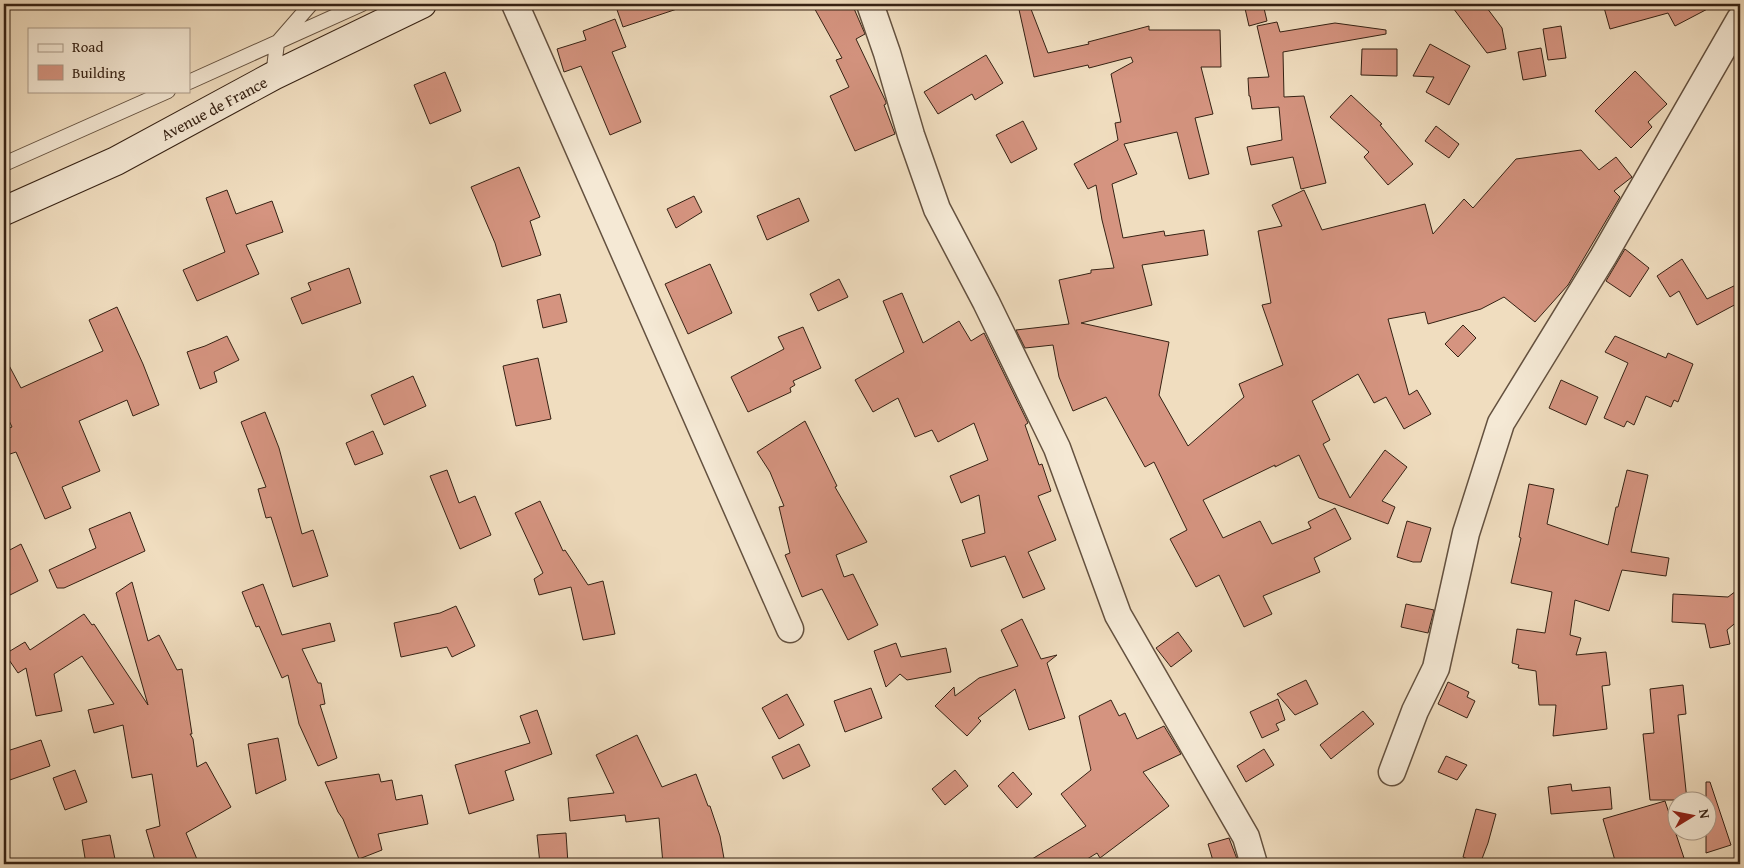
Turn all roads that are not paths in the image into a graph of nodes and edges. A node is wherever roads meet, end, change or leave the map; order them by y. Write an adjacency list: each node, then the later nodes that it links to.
1 (311, 4): 7 (lane)
2 (362, 4): 7 (lane)
3 (422, 4): 8 (street, Avenue de France)
4 (515, 4): 13 (street)
5 (870, 4): 15 (street)
6 (1740, 19): 14 (street)
7 (277, 43): 8 (lane); 9 (lane)
8 (273, 76): 12 (street, Avenue de France)
9 (190, 82)
10 (166, 92): 11 (lane)
11 (4, 164)
12 (4, 210)
13 (790, 629)
14 (1392, 772)
15 (1254, 864)

